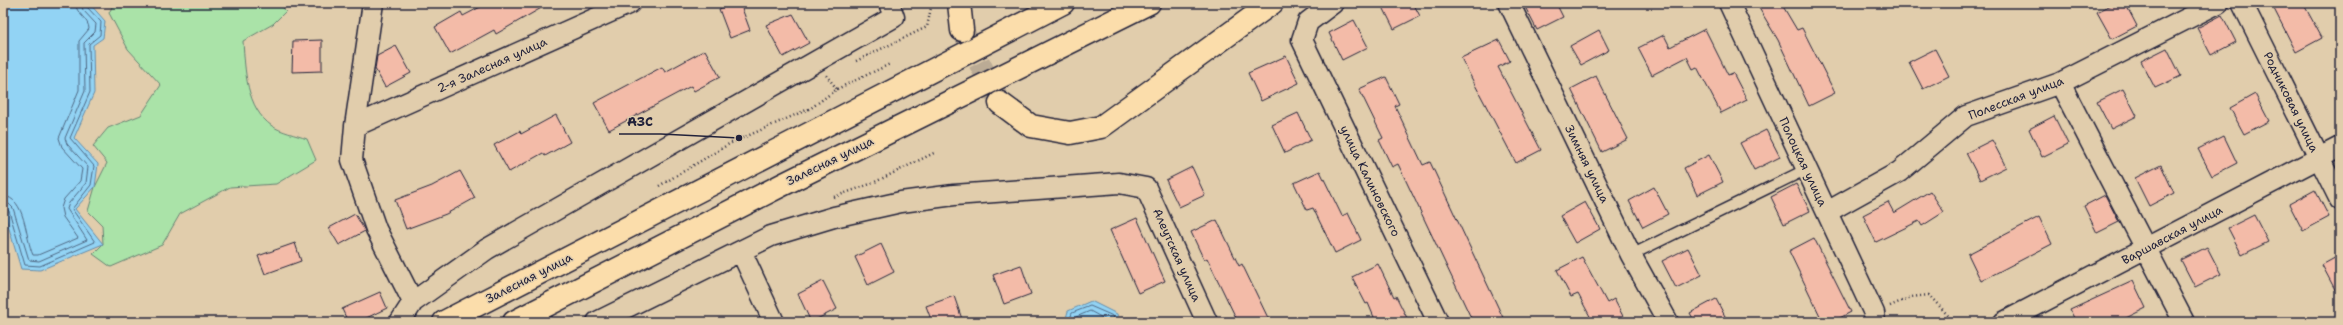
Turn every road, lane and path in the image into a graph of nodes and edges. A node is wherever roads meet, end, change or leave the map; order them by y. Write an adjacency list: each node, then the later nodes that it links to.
1 (373, 3): 21 (street)
2 (630, 3): 21 (street, 2-я Залесная улица)
3 (932, 3): 15 (path)
4 (960, 3): 14 (main road)
5 (1063, 3): 36 (main road, Залесная улица)
6 (1149, 3): 37 (main road, Залесная улица)
7 (1272, 3): 20 (main road)
8 (1333, 3): 41 (street, улица Калиновского)
9 (1509, 3): 32 (street, Зимняя улица)
10 (1729, 3): 25 (street, Полоцкая улица)
11 (2218, 3): 18 (street, Полесская улица)
12 (2242, 3): 24 (street, Родниковая улица)
13 (892, 10): 33 (street)
14 (962, 30)
15 (855, 62)
16 (890, 64): 19 (path)
17 (833, 72): 19 (path)
18 (2060, 83): 29 (street, Полесская улица); 30 (street)
19 (837, 89): 27 (path)
20 (1000, 102)
21 (354, 126): 33 (street)
22 (2340, 147): 24 (street, Варшавская улица)
23 (936, 152): 26 (path)
24 (2318, 158): 28 (street, Родниковая улица); 30 (street, Варшавская улица)
25 (1807, 169): 29 (street, Полоцкая улица); 32 (lane)
26 (873, 183)
27 (659, 186)
28 (2340, 200)
29 (1827, 212): 34 (street, Полоцкая улица)
30 (2148, 248): 44 (street, Варшавская улица); 45 (street)
31 (741, 251): 38 (street); 39 (street); 40 (street, Алеутская улица)
32 (1631, 255): 42 (street, Зимняя улица)
33 (413, 302): 35 (street)
34 (1875, 317): 43 (path)
35 (400, 322)
36 (444, 322)
37 (514, 322)
38 (597, 322)
39 (774, 322)
40 (1207, 322)
41 (1438, 322)
42 (1668, 322)
43 (1954, 322)
44 (2004, 322)
45 (2184, 322)

